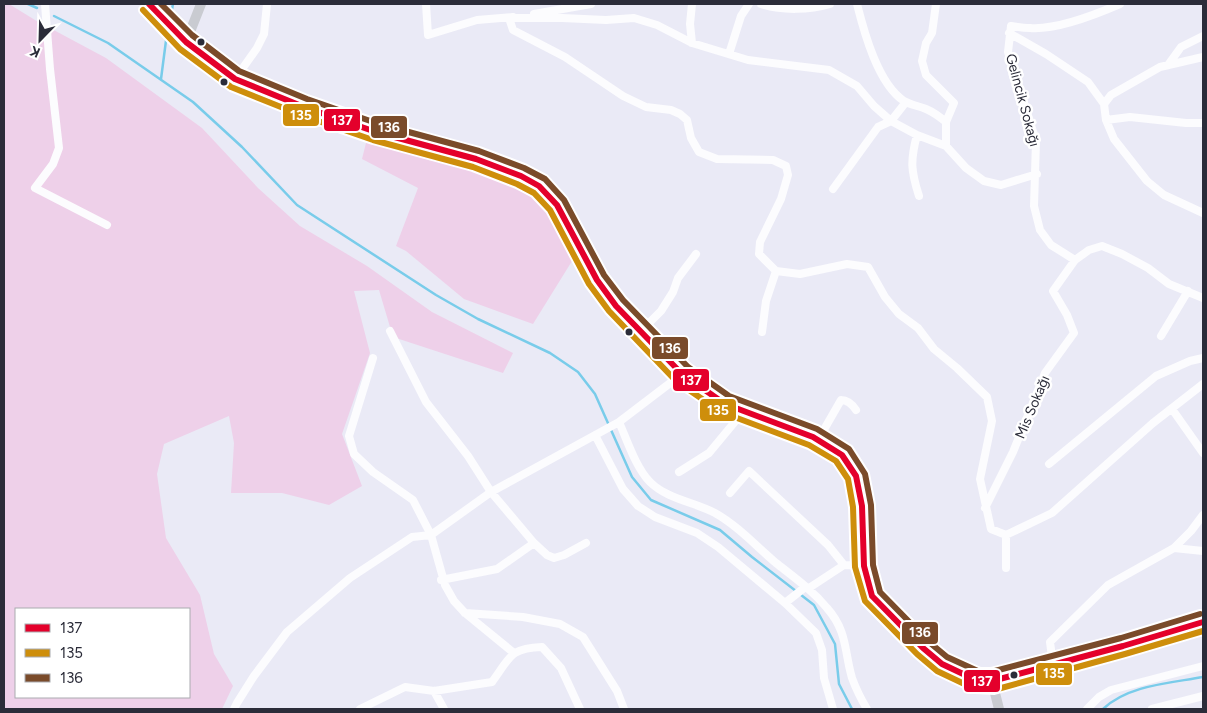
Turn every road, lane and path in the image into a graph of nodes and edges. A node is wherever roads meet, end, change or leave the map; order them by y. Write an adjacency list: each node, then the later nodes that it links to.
1 (45, 4): 35 (street)
2 (149, 4): 17 (main road)
3 (201, 4): 17 (street)
4 (267, 4): 22 (street)
5 (426, 4): 14 (street)
6 (591, 4): 14 (street)
7 (692, 4): 18 (street)
8 (749, 4): 19 (street)
9 (761, 4): 10 (street)
10 (830, 4)
11 (857, 4): 23 (street)
12 (936, 4): 27 (street)
13 (1120, 4): 15 (street)
14 (509, 18): 18 (street); 38 (street)
15 (1010, 29): 24 (street); 31 (street, Gelincik Sokağı)
16 (1203, 36): 21 (street)
17 (186, 42): 22 (main road)
18 (692, 42): 19 (street)
19 (729, 54): 26 (street)
20 (1203, 57): 21 (street)
21 (1168, 65): 24 (street)
22 (236, 79): 41 (main road)
23 (906, 102): 26 (street); 27 (street)
24 (1104, 104): 25 (street)
25 (1106, 120): 28 (street); 34 (street)
26 (891, 121): 29 (street); 32 (street)
27 (946, 122): 30 (street)
28 (1203, 123)
29 (917, 135): 30 (street); 33 (street)
30 (946, 146): 31 (street)
31 (1036, 174): 37 (street, Gelincik Sokağı)
32 (833, 189)
33 (919, 196)
34 (1203, 213)
35 (107, 225)
36 (696, 254): 41 (street)
37 (1075, 260): 39 (street); 60 (street, Mis Sokağı)
38 (776, 271): 43 (street); 60 (street)
39 (1188, 291): 40 (street); 44 (street)
40 (1203, 298)
41 (634, 326): 47 (main road)
42 (390, 331): 58 (street)
43 (762, 332)
44 (1161, 336)
45 (373, 358): 62 (street)
46 (1203, 358): 56 (street)
47 (682, 374): 51 (main road); 52 (street)
48 (1203, 384): 49 (street)
49 (1172, 408): 55 (street); 63 (street)
50 (856, 410): 54 (street)
51 (743, 412): 54 (main road); 57 (street)
52 (616, 423): 53 (street); 72 (street)
53 (595, 435): 58 (street); 73 (street)
54 (818, 440): 69 (main road)
55 (1203, 453)
56 (1049, 464)
57 (679, 472)
58 (491, 492): 62 (street); 64 (street)
59 (730, 493): 68 (street)
60 (985, 508): 63 (street)
61 (1203, 515): 66 (street)
62 (431, 535): 71 (street); 82 (street)
63 (1006, 535): 70 (street)
64 (534, 543): 65 (street); 71 (street)
65 (586, 543)
66 (1174, 548): 67 (street); 77 (street)
67 (1203, 551)
68 (844, 565): 69 (street); 72 (street)
69 (864, 566): 79 (main road)
70 (1006, 568)
71 (442, 580): 74 (street)
72 (806, 588): 73 (street); 88 (street)
73 (787, 601): 87 (street)
74 (465, 613): 76 (street); 86 (street)
75 (1203, 622): 77 (main road)
76 (514, 653): 80 (street); 85 (street)
77 (1053, 665): 79 (main road)
78 (1203, 666): 90 (street)
79 (992, 681): 89 (street)
80 (434, 691): 83 (street); 84 (street)
81 (1203, 696): 91 (street)
82 (234, 709)
83 (360, 709)
84 (444, 709)
85 (580, 709)
86 (624, 709)
87 (833, 709)
88 (867, 709)
89 (999, 709)
90 (1087, 709)
91 (1152, 709)

